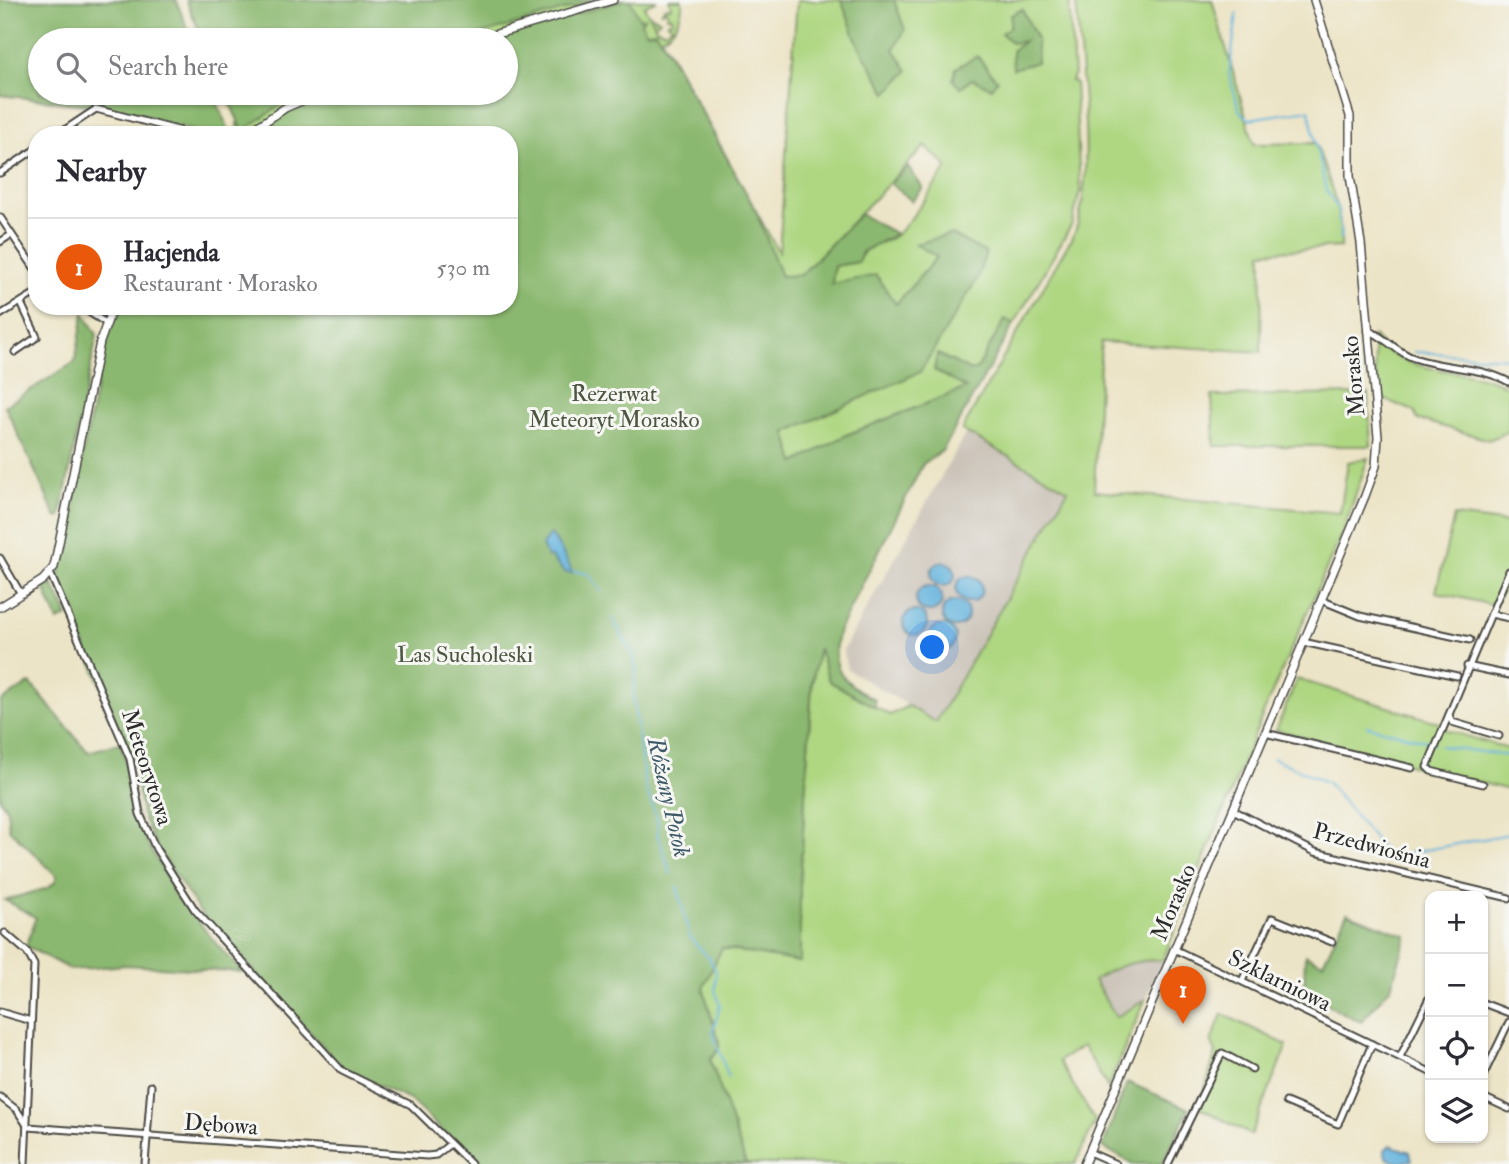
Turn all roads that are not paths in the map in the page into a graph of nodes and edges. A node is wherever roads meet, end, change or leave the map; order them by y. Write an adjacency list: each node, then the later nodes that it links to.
1 (614, 0): 3 (street)
2 (1314, 0): 20 (street, Morasko)
3 (517, 28)
4 (292, 105): 7 (street)
5 (70, 126): 6 (street)
6 (162, 126)
7 (258, 126)
8 (28, 154): 9 (street)
9 (0, 173)
10 (0, 217): 11 (street)
11 (11, 235): 12 (street); 13 (street)
12 (0, 242)
13 (28, 259)
14 (28, 298): 15 (street)
15 (21, 303): 16 (street); 21 (street)
16 (0, 315)
17 (93, 315): 19 (street)
18 (109, 315): 19 (street)
19 (106, 323): 25 (street)
20 (1368, 331): 22 (street); 27 (street, Morasko)
21 (16, 352)
22 (1509, 382)
23 (0, 558): 26 (street)
24 (1509, 571): 29 (street)
25 (50, 573): 26 (street); 65 (street, Meteorytowa)
26 (21, 594): 28 (street)
27 (1321, 600): 31 (street); 32 (street, Morasko)
28 (0, 607)
29 (1491, 614): 30 (street); 33 (street)
30 (1509, 618)
31 (1470, 640)
32 (1303, 642): 35 (street); 37 (street, Morasko)
33 (1467, 667): 34 (street); 36 (street)
34 (1509, 675)
35 (1457, 676)
36 (1449, 715): 38 (street); 40 (street)
37 (1265, 733): 39 (street); 41 (street, Morasko)
38 (1499, 736)
39 (1412, 768)
40 (1483, 784)
41 (1233, 810): 42 (street, Przedwiośnia); 45 (street, Morasko)
42 (1509, 898)
43 (5, 933): 51 (street)
44 (1332, 942): 46 (street)
45 (1174, 949): 46 (street, Szklarniowa); 66 (street, Morasko)
46 (1242, 981): 53 (street, Szklarniowa)
47 (1488, 1005): 50 (street)
48 (1425, 1007): 54 (street)
49 (0, 1012): 51 (street)
50 (1509, 1013)
51 (31, 1021): 63 (street)
52 (1509, 1022): 55 (street)
53 (1372, 1044): 54 (street, Szklarniowa); 61 (street)
54 (1401, 1057): 57 (street, Szklarniowa)
55 (1488, 1066)
56 (1252, 1069): 72 (street)
57 (1425, 1069)
58 (150, 1086): 64 (street)
59 (0, 1097): 63 (street)
60 (1488, 1099): 62 (street)
61 (1286, 1102)
62 (1509, 1109)
63 (28, 1127): 64 (street, Dębowa); 67 (street)
64 (147, 1136): 65 (street, Dębowa); 68 (street)
65 (450, 1144): 69 (street, Meteorytowa)
66 (1089, 1152): 70 (street, Morasko); 71 (street)
67 (25, 1164)
68 (145, 1164)
69 (471, 1164)
70 (1084, 1164)
71 (1116, 1164)
72 (1168, 1164)

